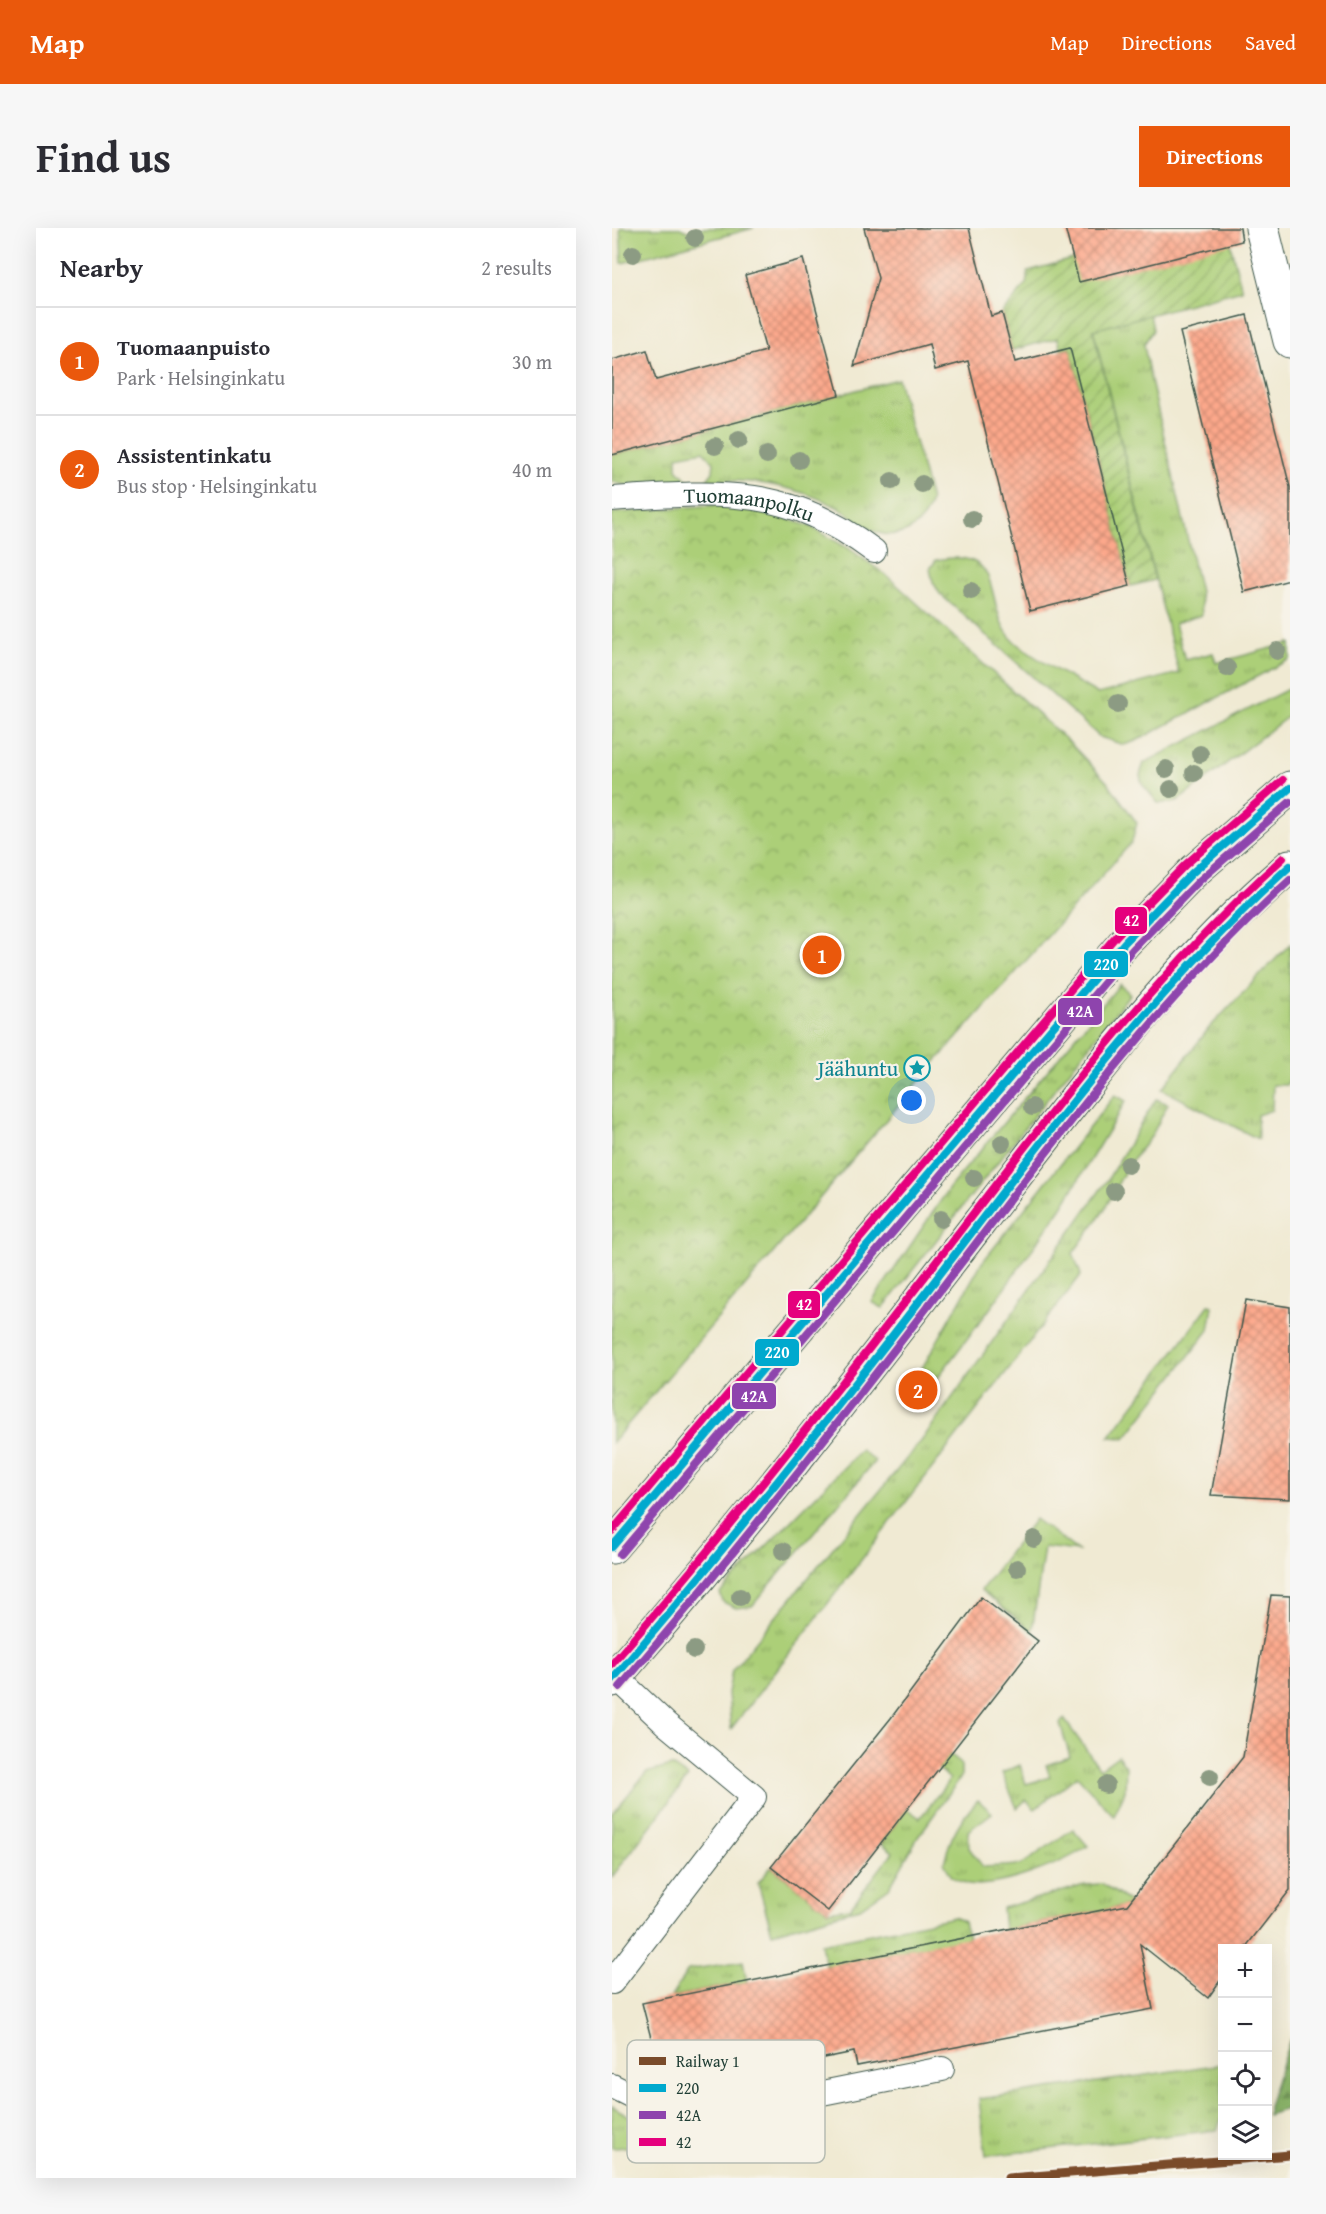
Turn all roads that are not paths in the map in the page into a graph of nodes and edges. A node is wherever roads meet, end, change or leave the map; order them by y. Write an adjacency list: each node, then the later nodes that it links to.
1 (1262, 228): 2 (main road)
2 (1290, 341)
3 (612, 499): 4 (lane, Tuomaanpolku)
4 (874, 551)
5 (1290, 788): 7 (main road)
6 (1290, 866): 8 (main road)
7 (612, 1547)
8 (613, 1676): 9 (lane)
9 (612, 1982)
10 (942, 2069): 12 (lane)
11 (612, 2086): 13 (lane)
12 (825, 2092)
13 (627, 2094)

